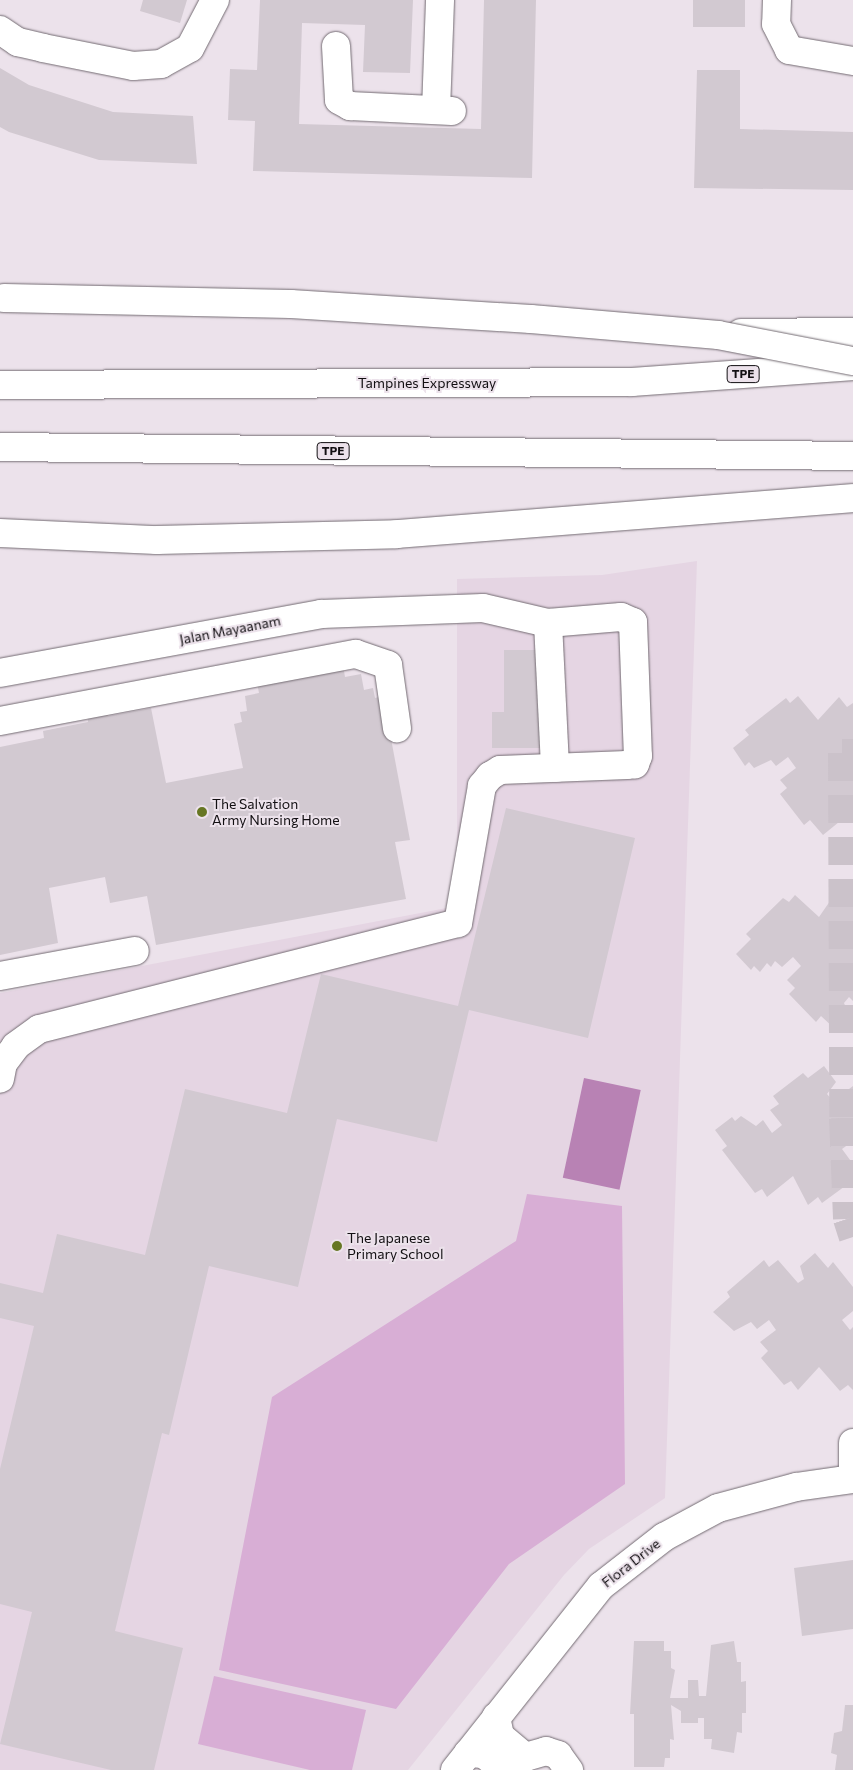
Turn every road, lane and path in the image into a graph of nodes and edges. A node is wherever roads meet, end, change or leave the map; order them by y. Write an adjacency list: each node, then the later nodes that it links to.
1 (215, 0): 4 (main road)
2 (440, 0): 5 (main road)
3 (776, 0): 6 (main road)
4 (0, 30)
5 (336, 46)
6 (853, 61)
7 (1, 299): 8 (main road); 9 (main road, bridge)
8 (853, 332)
9 (853, 360)
10 (853, 366): 11 (main road, Tampines Expressway / TPE)
11 (0, 385)
12 (0, 447): 13 (main road, TPE)
13 (853, 456)
14 (853, 498): 15 (main road)
15 (0, 532)
16 (548, 623): 17 (main road, Jalan Mayaanam); 20 (main road); 20 (main road)
17 (0, 674)
18 (0, 721): 19 (main road)
19 (397, 728)
20 (555, 768): 23 (main road)
21 (136, 951): 22 (main road)
22 (0, 976)
23 (0, 1079)
24 (853, 1443): 25 (main road)
25 (853, 1472)
26 (853, 1479): 27 (main road, Flora Drive)
27 (496, 1717): 28 (main road, Flora Drive); 29 (main road)
28 (462, 1761): 29 (main road)
29 (514, 1766): 30 (main road)
30 (569, 1770)

